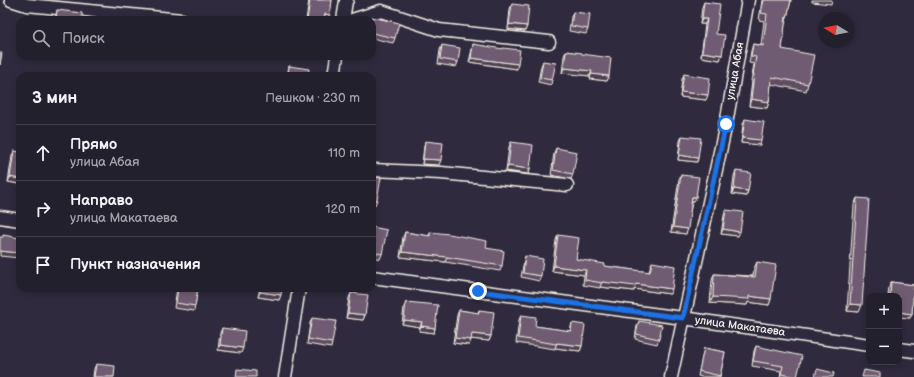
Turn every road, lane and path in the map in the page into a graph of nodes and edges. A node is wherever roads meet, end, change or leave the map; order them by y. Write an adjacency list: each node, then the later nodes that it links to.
1 (11, 0): 4 (street)
2 (347, 0): 5 (street)
3 (748, 0): 16 (street, улица Абая)
4 (141, 16)
5 (344, 16)
6 (365, 16): 7 (street)
7 (549, 42)
8 (336, 60): 9 (street)
9 (335, 72)
10 (376, 170): 11 (street)
11 (567, 185)
12 (0, 217): 13 (street)
13 (16, 219)
14 (376, 278): 16 (street, улица Макатаева)
15 (298, 292): 20 (street)
16 (683, 318): 17 (street, улица Макатаева); 21 (street, улица Абая)
17 (866, 345)
18 (902, 349): 19 (street)
19 (914, 351)
20 (285, 377)
21 (670, 377)

